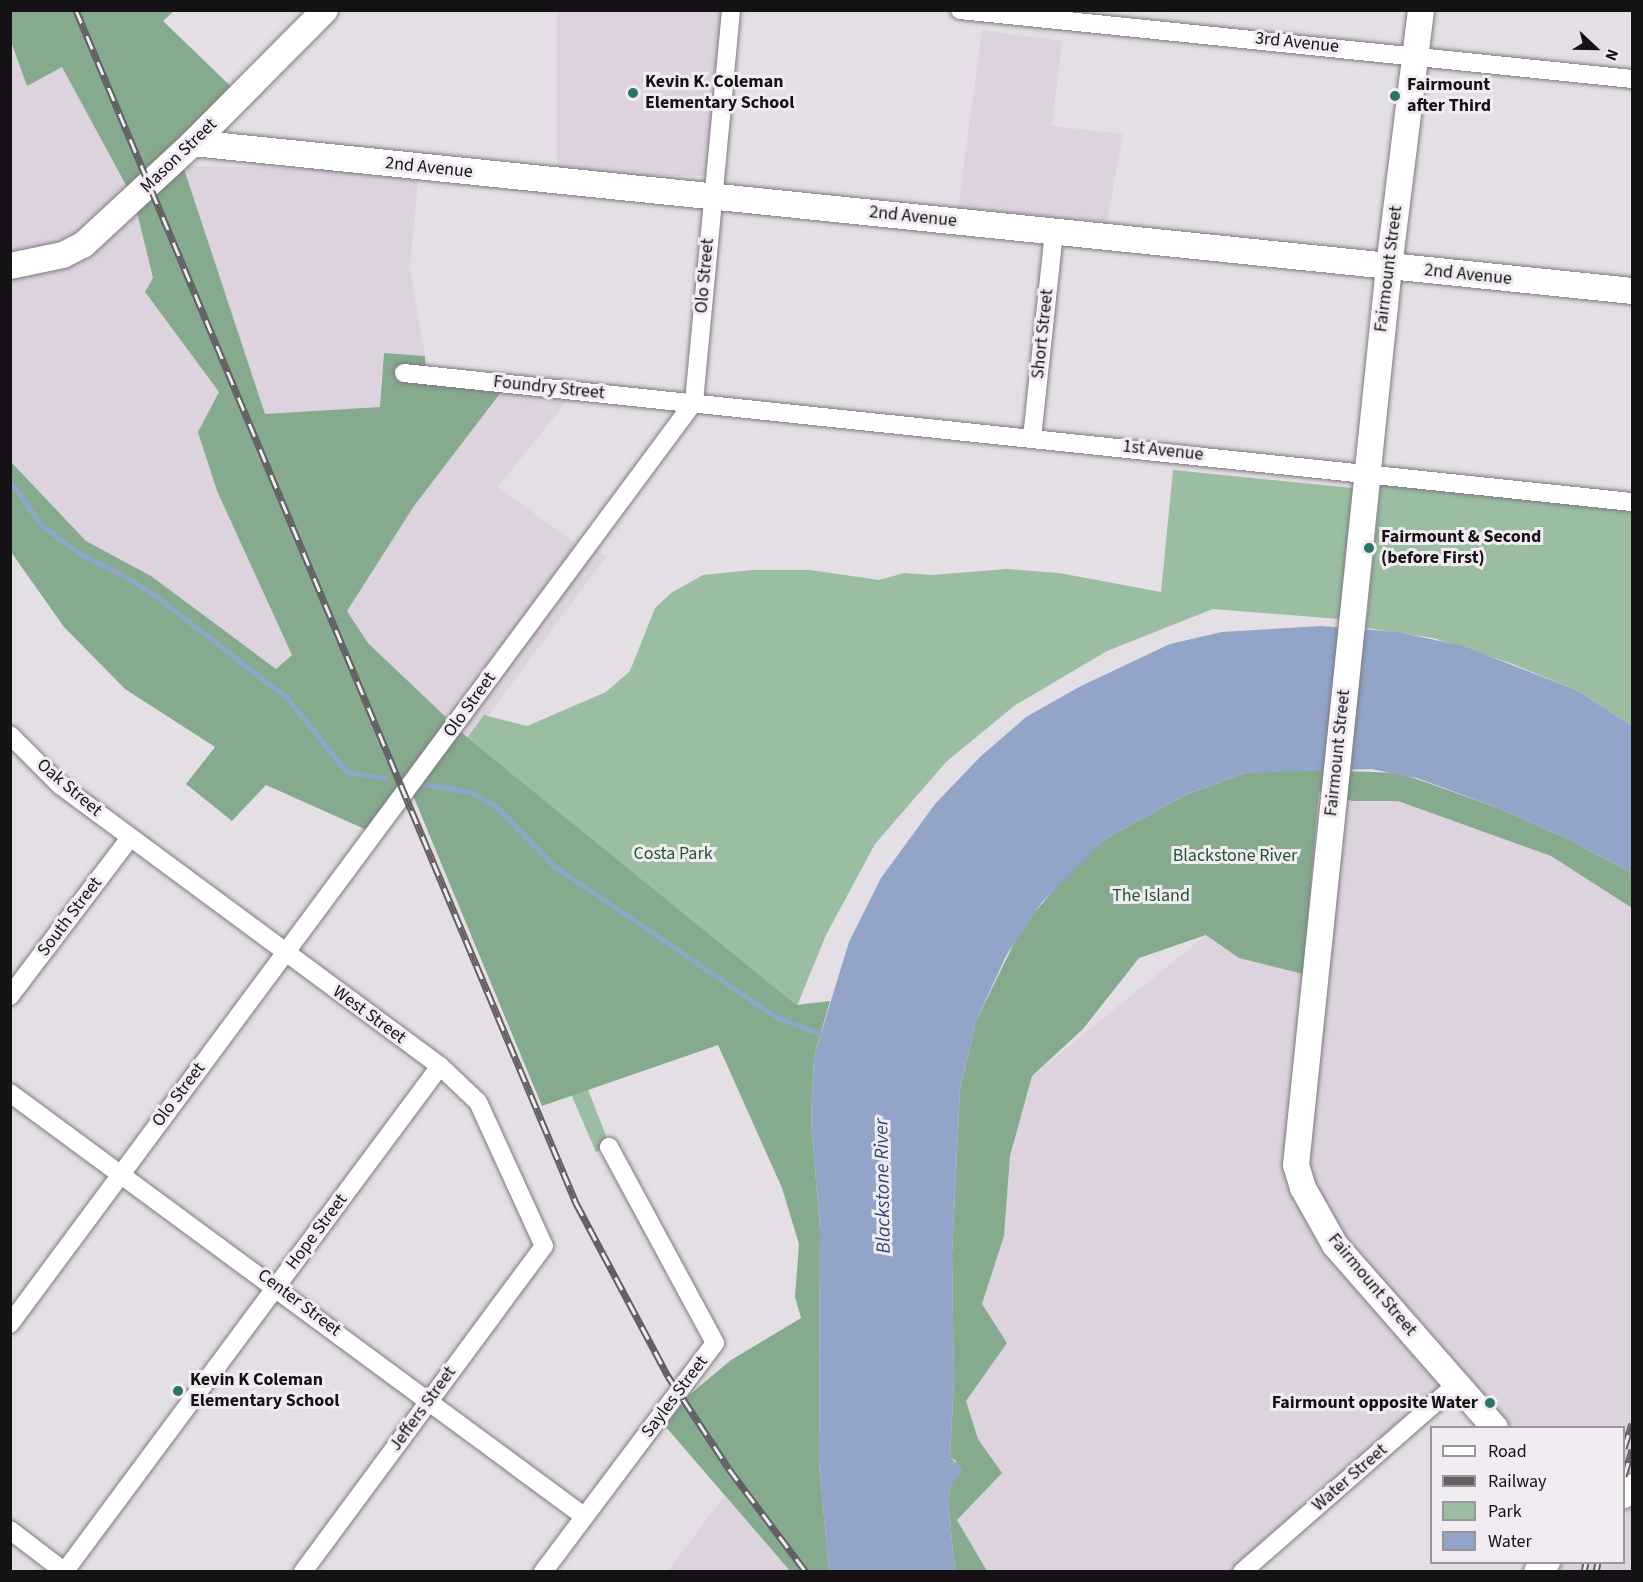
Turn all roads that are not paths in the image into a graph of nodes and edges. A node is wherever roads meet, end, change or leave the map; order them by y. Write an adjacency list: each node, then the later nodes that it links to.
1 (325, 10): 7 (street, Mason Street)
2 (731, 10): 8 (street, Olo Street)
3 (960, 10): 5 (street, 3rd Avenue)
4 (1421, 10): 5 (street, Fairmount Street)
5 (1416, 55): 6 (street, 3rd Avenue); 11 (street, Fairmount Street)
6 (1632, 79)
7 (193, 143): 8 (street, 2nd Avenue); 10 (street, Mason Street)
8 (712, 197): 9 (street, 2nd Avenue); 14 (street, Olo Street)
9 (1054, 231): 11 (street, 2nd Avenue); 15 (street, Short Street)
10 (10, 266)
11 (1389, 267): 12 (street, 2nd Avenue); 16 (street, Fairmount Street)
12 (1632, 291)
13 (404, 373): 14 (street, Foundry Street)
14 (694, 402): 15 (street, 1st Avenue); 20 (street, Olo Street)
15 (1032, 438): 16 (street, 1st Avenue)
16 (1368, 472): 17 (street, 1st Avenue); 29 (street, Fairmount Street)
17 (1632, 502)
18 (10, 735): 19 (street, Oak Street)
19 (130, 837): 20 (street, West Street); 21 (street, South Street)
20 (285, 953): 22 (street, West Street); 25 (street, Olo Street)
21 (11, 995)
22 (440, 1066): 26 (street, West Street); 27 (street, Hope Street)
23 (10, 1093): 25 (street, Center Street)
24 (609, 1147): 32 (street, Sayles Street)
25 (122, 1172): 27 (street, Center Street); 28 (street, Olo Street)
26 (544, 1246): 30 (street, Jeffers Street)
27 (277, 1287): 30 (street, Center Street); 34 (street, Hope Street)
28 (10, 1324)
29 (1457, 1384): 31 (street, Fairmount Street); 37 (street, Water Street)
30 (429, 1400): 32 (street, Center Street); 35 (street, Jeffers Street)
31 (1493, 1426)
32 (585, 1517): 36 (street, Sayles Street)
33 (10, 1530): 34 (street)
34 (65, 1571)
35 (303, 1572)
36 (543, 1572)
37 (1242, 1572)

